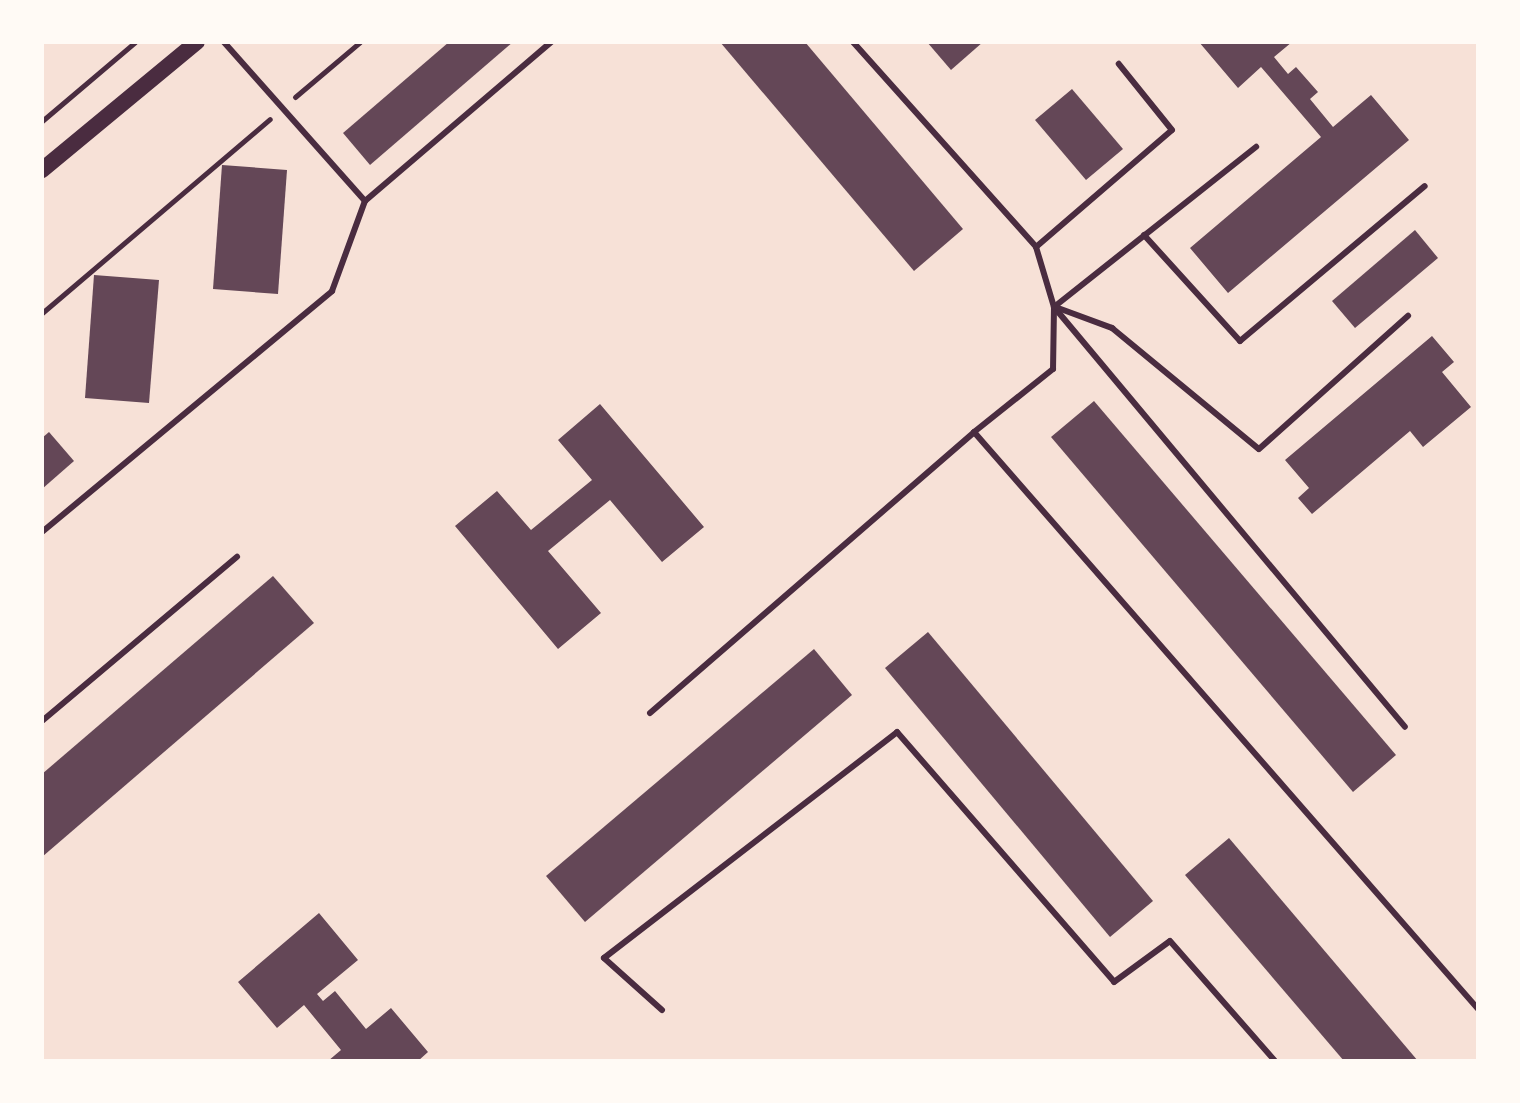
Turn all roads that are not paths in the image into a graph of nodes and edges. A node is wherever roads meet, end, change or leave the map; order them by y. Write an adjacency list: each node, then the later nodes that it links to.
1 (197, 42): 7 (main road)
2 (224, 42): 9 (lane)
3 (551, 42): 9 (lane)
4 (853, 42): 11 (lane)
5 (1119, 64): 11 (lane)
6 (1256, 147): 10 (lane)
7 (42, 170)
8 (1425, 186): 10 (lane)
9 (365, 201): 15 (lane)
10 (1144, 235): 12 (lane)
11 (1036, 247): 12 (lane)
12 (1054, 307): 13 (lane); 14 (lane); 19 (lane)
13 (1408, 316)
14 (974, 432): 17 (lane); 20 (lane)
15 (42, 532)
16 (237, 557): 18 (lane)
17 (650, 713)
18 (42, 721)
19 (1405, 727)
20 (1478, 1009)
21 (662, 1010): 22 (lane)
22 (1275, 1061)

